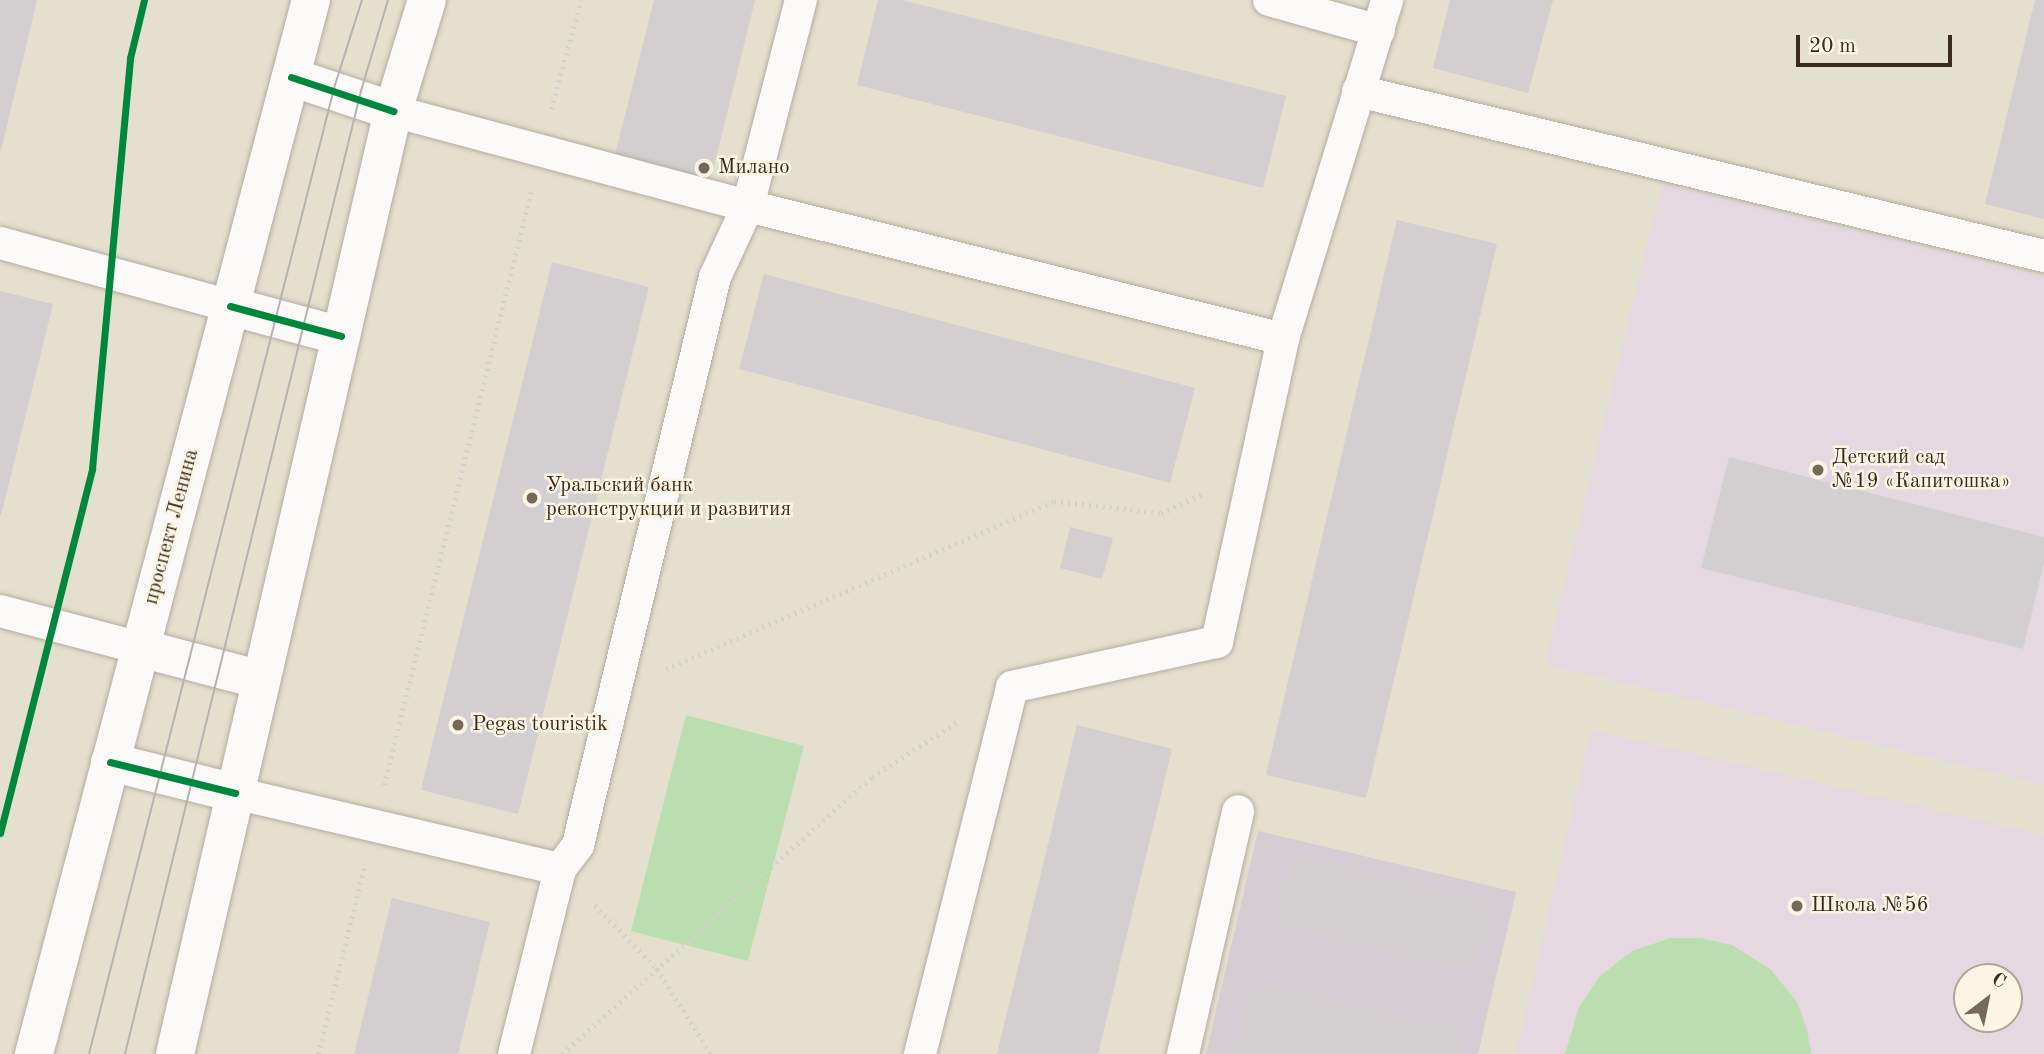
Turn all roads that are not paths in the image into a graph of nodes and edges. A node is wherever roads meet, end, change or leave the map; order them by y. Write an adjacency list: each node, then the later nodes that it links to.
1 (310, 0): 7 (main road, проспект Ленина)
2 (427, 0): 9 (main road)
3 (801, 0): 10 (lane)
4 (1269, 0): 6 (lane)
5 (1387, 0): 6 (lane)
6 (1379, 31): 8 (lane)
7 (290, 77): 9 (main road); 13 (main road, проспект Ленина)
8 (1358, 91): 12 (lane); 15 (lane)
9 (393, 111): 10 (lane); 14 (main road)
10 (748, 206): 15 (lane); 22 (lane)
11 (0, 243): 13 (lane)
12 (2044, 256)
13 (230, 306): 14 (main road); 17 (main road, проспект Ленина)
14 (341, 337): 18 (main road)
15 (1283, 339): 26 (lane)
16 (0, 611): 17 (lane)
17 (139, 648): 18 (main road); 19 (main road, проспект Ленина)
18 (261, 680): 20 (main road)
19 (110, 762): 20 (main road); 23 (main road, проспект Ленина)
20 (235, 793): 22 (lane); 24 (main road)
21 (1238, 811): 27 (lane)
22 (560, 869): 25 (lane)
23 (34, 1054)
24 (174, 1054)
25 (514, 1054)
26 (920, 1054)
27 (1183, 1054)

